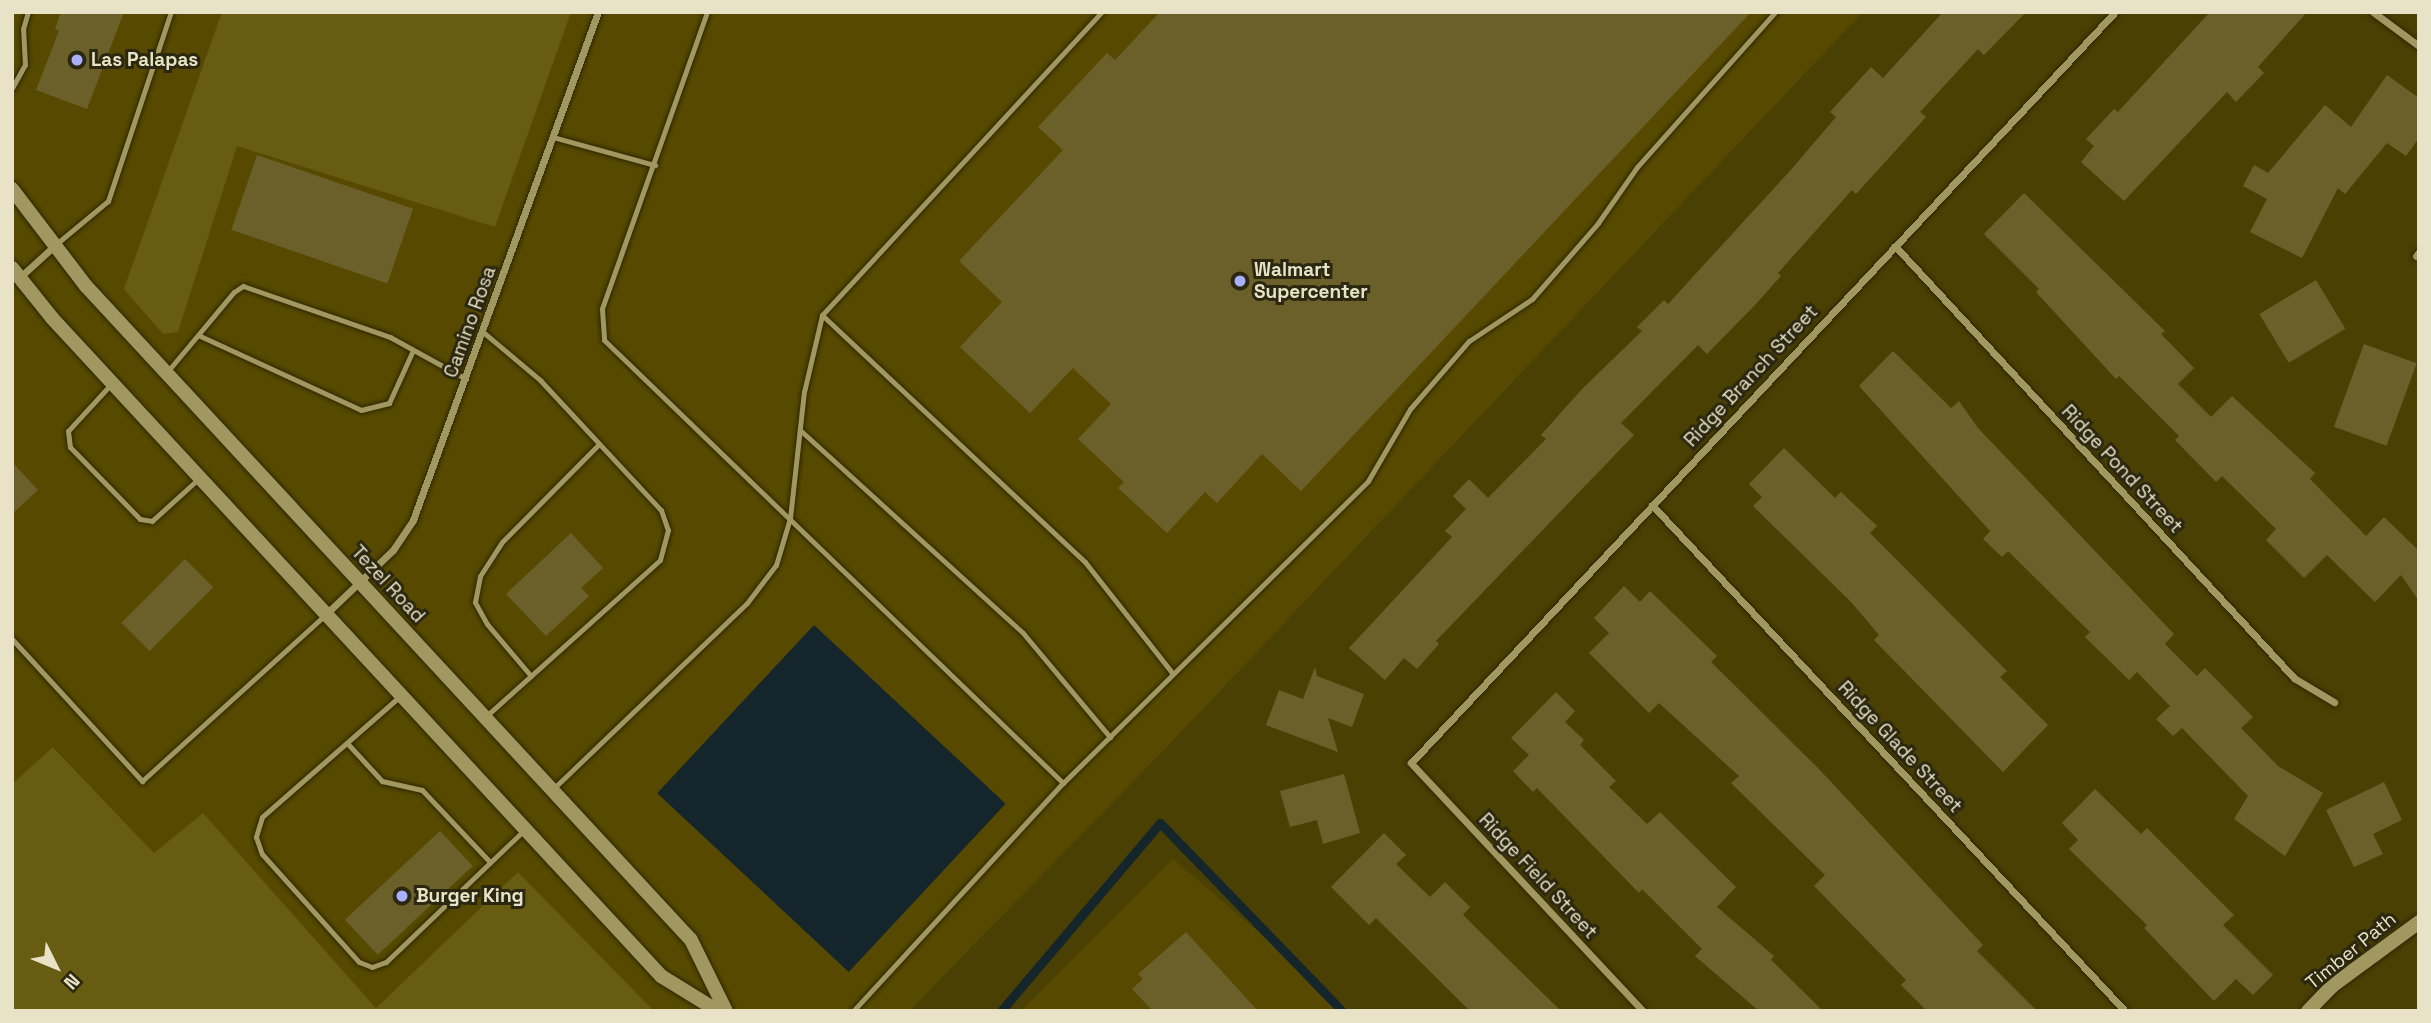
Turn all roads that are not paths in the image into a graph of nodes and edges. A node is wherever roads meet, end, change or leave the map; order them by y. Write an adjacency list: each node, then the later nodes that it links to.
1 (28, 12): 10 (lane)
2 (171, 12): 15 (lane)
3 (598, 12): 11 (street, Camino Rosa)
4 (707, 12): 12 (lane)
5 (1102, 12): 17 (lane)
6 (1775, 12): 32 (lane)
7 (2115, 12): 14 (street, Ridge Branch Street)
8 (2373, 12): 9 (street)
9 (2419, 46)
10 (12, 88)
11 (553, 137): 12 (lane); 18 (street, Camino Rosa)
12 (655, 165): 28 (lane)
13 (12, 189): 15 (main road, Tezel Road)
14 (1895, 246): 27 (street, Ridge Branch Street); 35 (street, Ridge Pond Street)
15 (53, 247): 16 (street); 21 (main road, Tezel Road)
16 (14, 277): 23 (main road)
17 (822, 316): 24 (lane); 32 (lane)
18 (483, 332): 22 (street, Camino Rosa); 25 (lane)
19 (198, 335): 20 (lane); 20 (lane); 21 (lane)
20 (413, 350): 22 (lane)
21 (167, 373): 29 (main road, Tezel Road)
22 (466, 379): 29 (street, Camino Rosa)
23 (112, 383): 26 (main road); 26 (lane)
24 (800, 430): 28 (lane); 37 (lane)
25 (599, 444): 33 (lane); 33 (lane)
26 (200, 478): 30 (main road)
27 (1652, 505): 39 (street, Ridge Branch Street); 49 (street, Ridge Glade Street)
28 (790, 517): 40 (lane); 41 (lane)
29 (360, 583): 30 (street, Camino Rosa); 36 (main road, Tezel Road)
30 (326, 614): 31 (lane); 34 (main road)
31 (12, 639)
32 (1172, 674): 37 (lane)
33 (531, 676): 36 (lane)
34 (402, 695): 38 (lane); 42 (main road)
35 (2334, 702)
36 (486, 716): 41 (main road, Tezel Road)
37 (1110, 737): 40 (lane)
38 (347, 743): 43 (lane); 43 (lane)
39 (1411, 763): 48 (street, Ridge Field Street)
40 (1063, 783): 47 (lane)
41 (554, 788): 46 (main road, Tezel Road)
42 (525, 829): 43 (lane); 45 (main road)
43 (490, 862)
44 (2419, 922): 50 (main road, Timber Path)
45 (718, 1011)
46 (726, 1011)
47 (853, 1011)
48 (1643, 1011)
49 (2125, 1011)
50 (2308, 1011)

